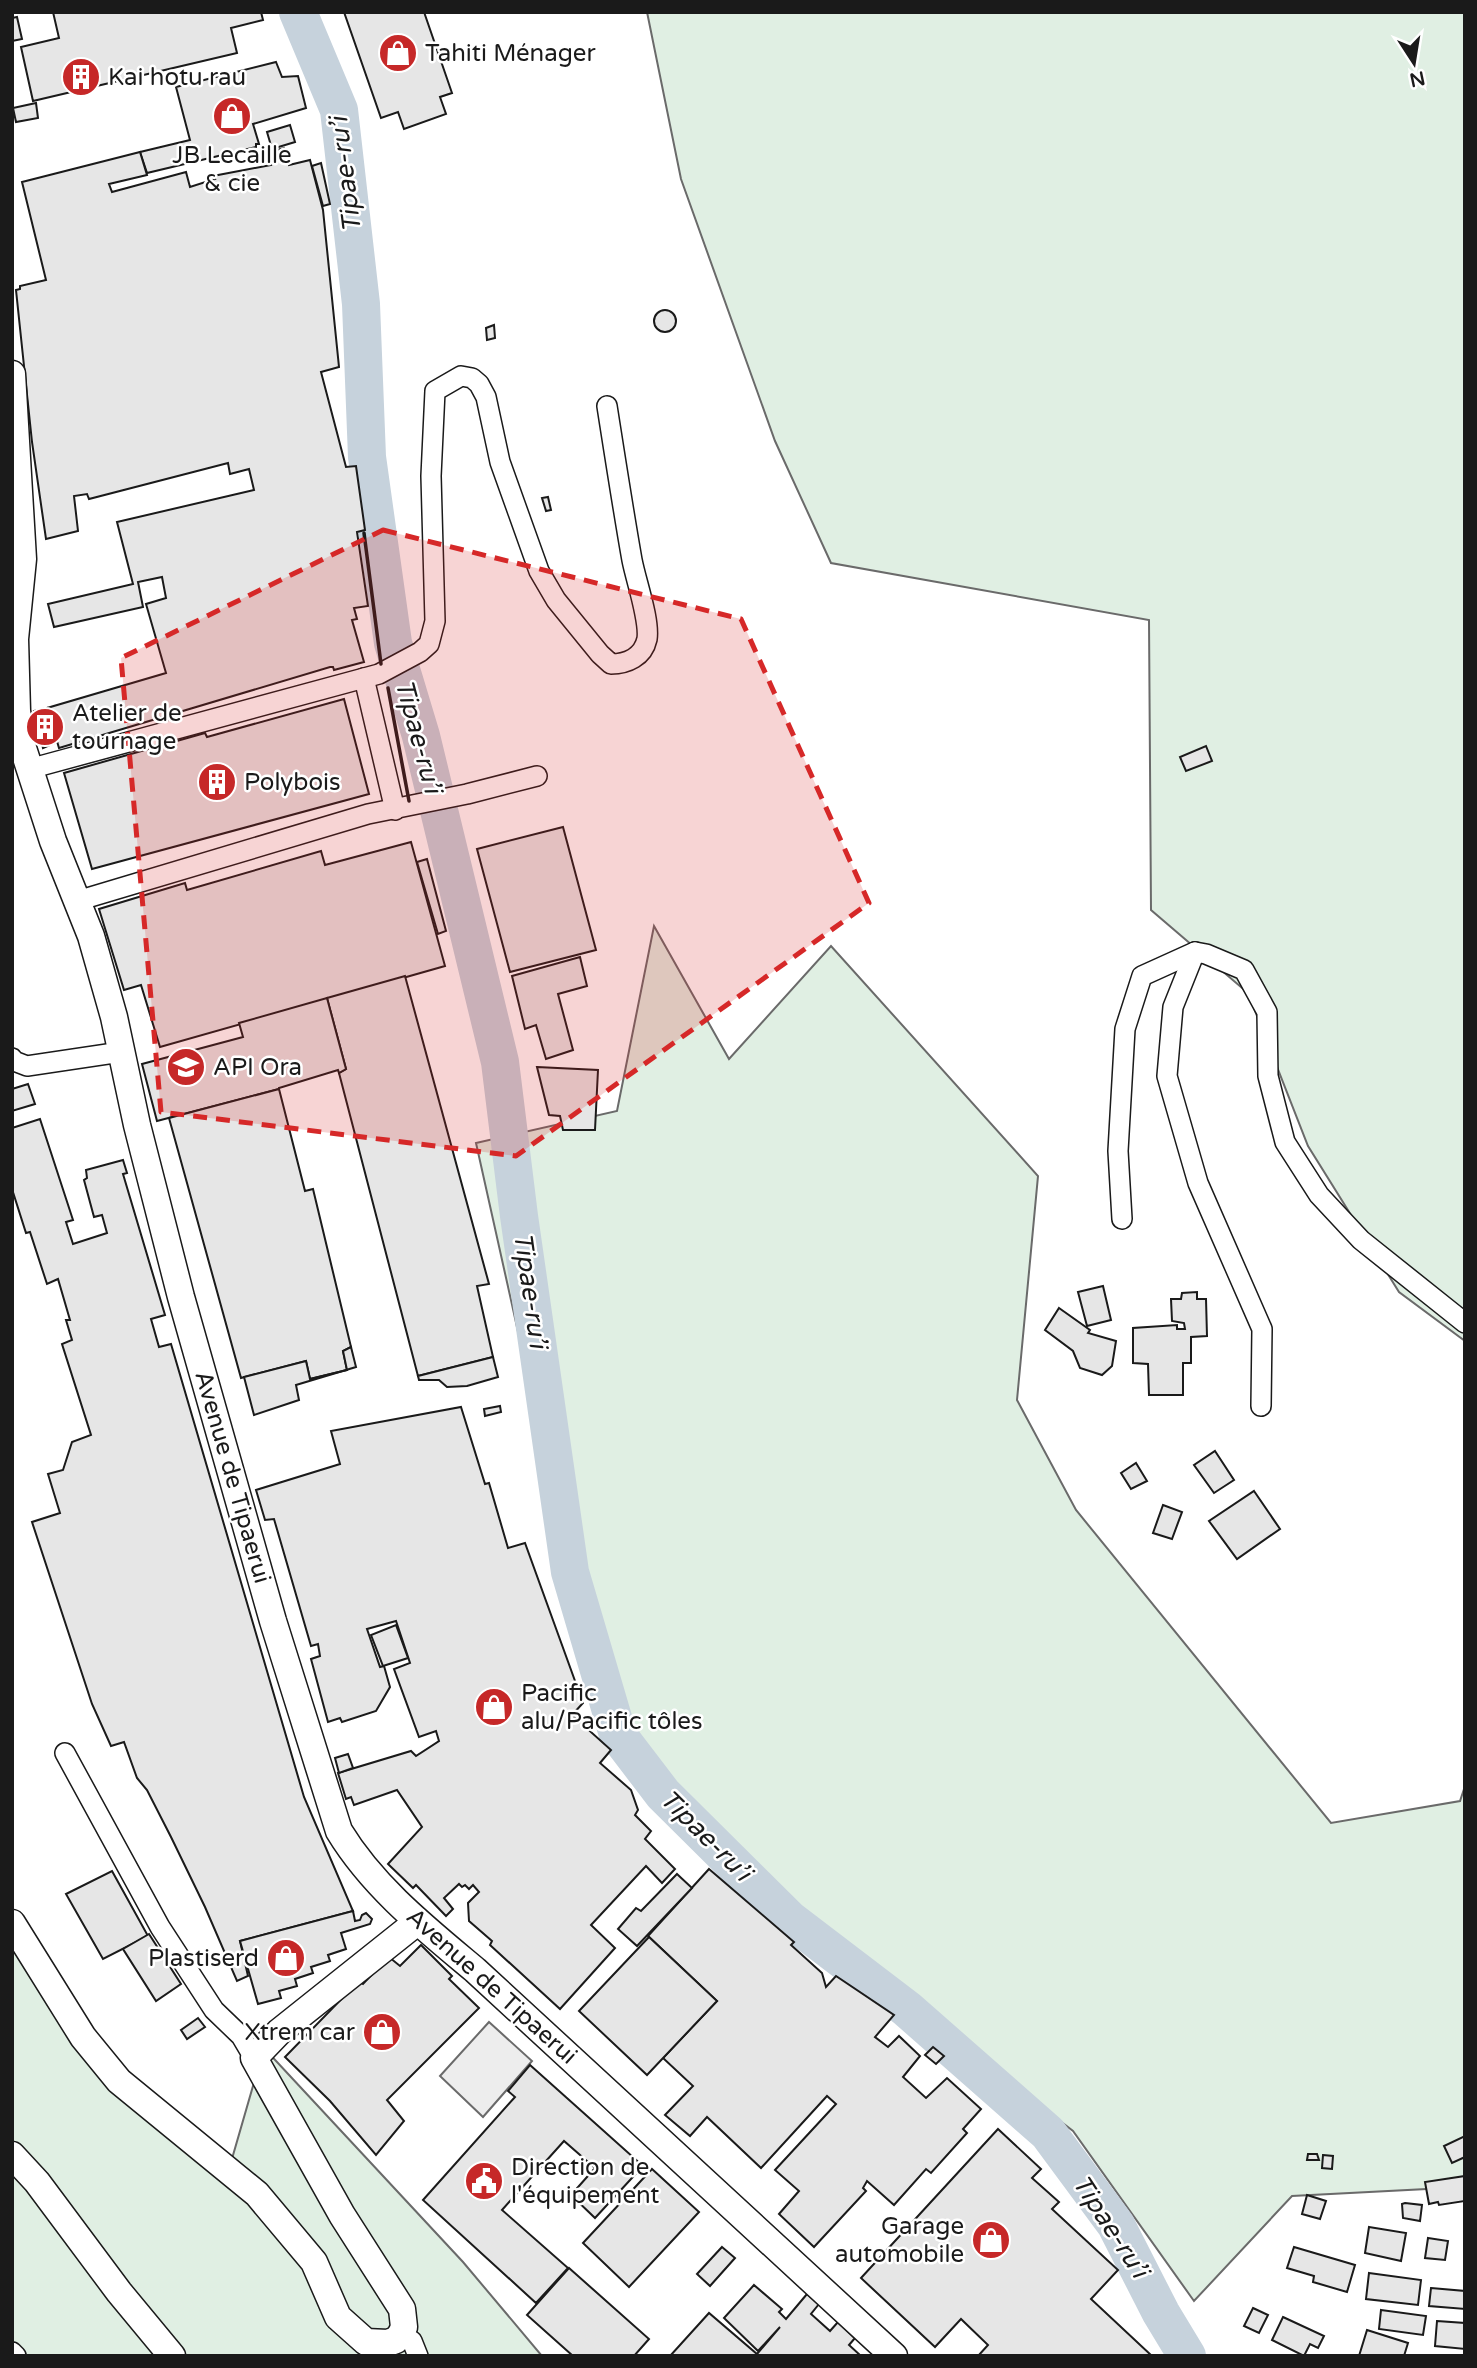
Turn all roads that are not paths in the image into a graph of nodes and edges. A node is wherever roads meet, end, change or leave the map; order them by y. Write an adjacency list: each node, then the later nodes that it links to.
1 (12, 374): 4 (main road, Avenue de Tipaerui)
2 (607, 406): 3 (street)
3 (371, 676): 4 (street); 6 (street)
4 (29, 769): 7 (main road, Avenue de Tipaerui)
5 (537, 776): 6 (street)
6 (395, 810): 7 (street)
7 (77, 901): 9 (main road, Avenue de Tipaerui)
8 (1195, 952): 11 (street); 12 (street); 13 (street)
9 (121, 1052): 10 (street); 15 (main road, Avenue de Tipaerui)
10 (12, 1058)
11 (1122, 1219)
12 (1465, 1323)
13 (1261, 1406)
14 (65, 1753): 17 (street)
15 (417, 1922): 17 (main road); 22 (main road, Avenue de Tipaerui)
16 (12, 1923): 19 (main road)
17 (254, 2058): 19 (main road)
18 (12, 2155): 20 (main road)
19 (401, 2334): 21 (street)
20 (172, 2356)
21 (418, 2356)
22 (894, 2356)

